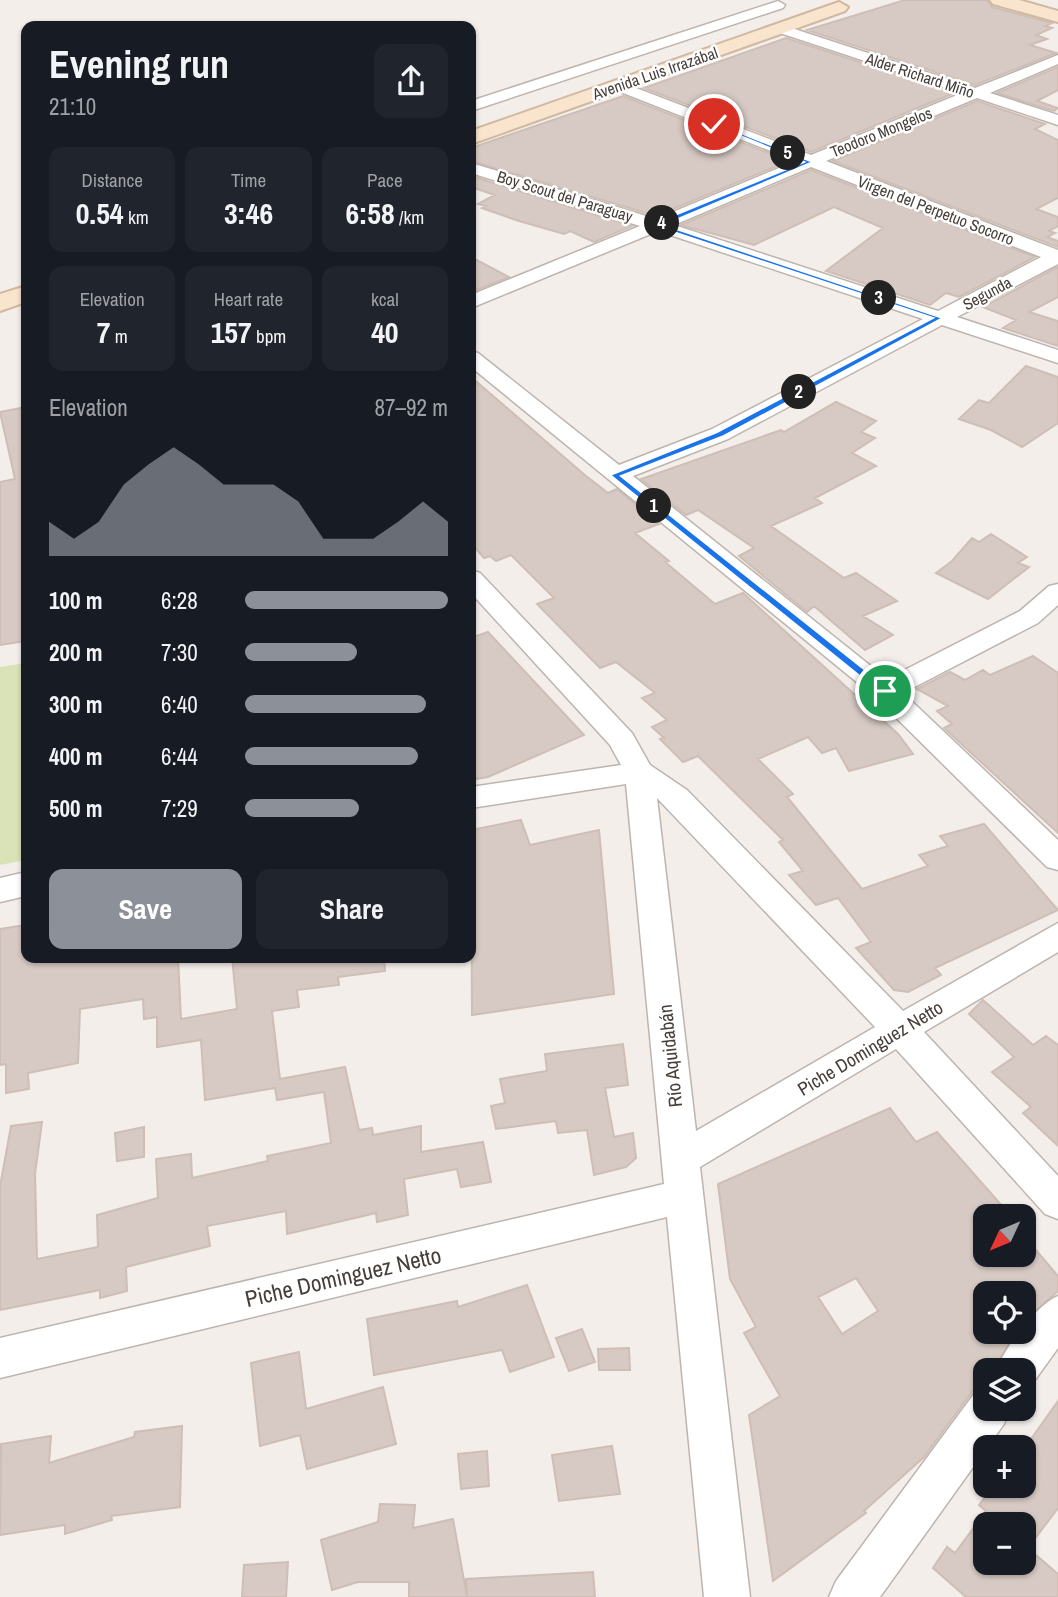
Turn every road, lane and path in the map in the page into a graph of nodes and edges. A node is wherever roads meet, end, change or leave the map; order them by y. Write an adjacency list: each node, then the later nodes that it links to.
1 (806, 0): 5 (main road, Avenida Luis Irrazábal); 8 (main road, Avenida Luis Irrazábal)
2 (999, 0): 4 (main road)
3 (778, 5): 7 (street)
4 (1058, 17)
5 (782, 29): 8 (main road, Avenida Luis Irrazábal); 9 (street, Alder Richard Miño)
6 (1058, 59): 9 (street, Teodoro Mongelos)
7 (604, 62): 8 (street, Virgen del Perpetuo Socorro); 10 (street)
8 (621, 78): 12 (main road, Avenida Luis Irrazábal); 13 (main road, Avenida Luis Irrazábal); 14 (street, Virgen del Perpetuo Socorro)
9 (976, 93): 11 (street, Alder Richard Miño); 14 (street, Teodoro Mongelos)
10 (476, 104)
11 (1058, 120)
12 (476, 121)
13 (476, 136)
14 (810, 162): 16 (street, Teodoro Mongelos); 17 (street, Virgen del Perpetuo Socorro)
15 (476, 169): 16 (street, Boy Scout del Paraguay)
16 (657, 225): 21 (street, Teodoro Mongelos); 23 (street, Boy Scout del Paraguay)
17 (1058, 256): 23 (street, Segunda)
18 (21, 276): 19 (main road)
19 (0, 283)
20 (21, 296): 22 (main road)
21 (476, 300)
22 (0, 303)
23 (939, 318): 24 (street, Boy Scout del Paraguay); 26 (street, Segunda)
24 (1058, 357)
25 (476, 360): 26 (street)
26 (614, 475): 29 (street)
27 (476, 583): 30 (street, Río Aquidabán)
28 (1058, 592): 29 (street)
29 (885, 691): 32 (street)
30 (639, 772): 31 (street); 36 (street); 37 (street, Río Aquidabán)
31 (476, 797)
32 (1058, 859)
33 (21, 885): 34 (street)
34 (0, 890)
35 (1058, 936): 36 (street, Piche Dominguez Netto)
36 (900, 1030): 37 (street, Piche Dominguez Netto); 38 (street)
37 (684, 1178): 40 (street, Piche Dominguez Netto); 43 (street, Río Aquidabán)
38 (1058, 1202)
39 (1058, 1315): 41 (street)
40 (0, 1358)
41 (1026, 1358)
42 (980, 1421): 44 (street)
43 (727, 1597)
44 (852, 1597)

